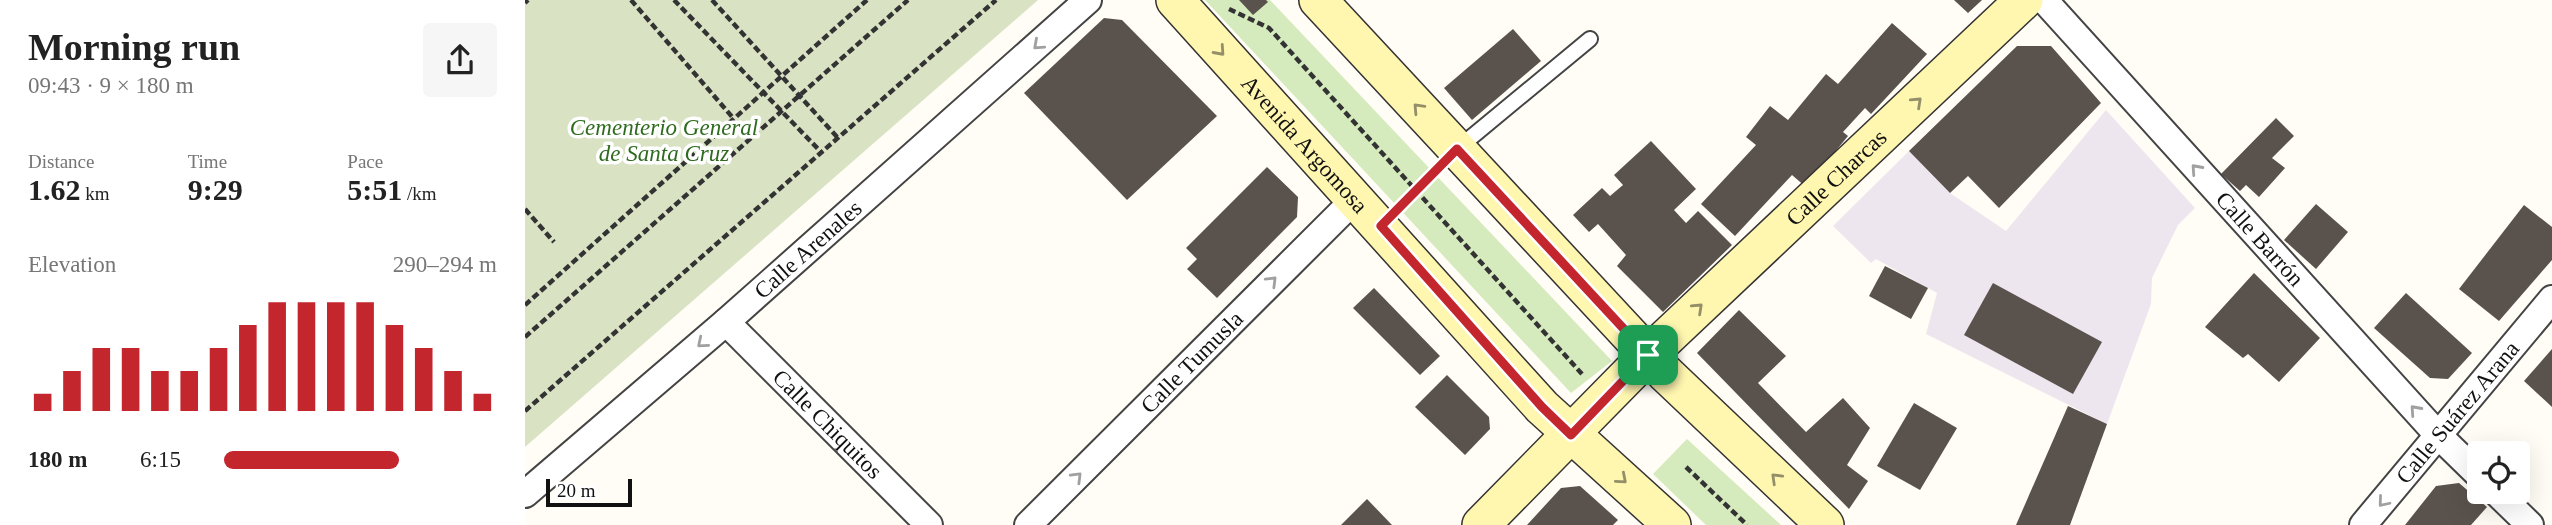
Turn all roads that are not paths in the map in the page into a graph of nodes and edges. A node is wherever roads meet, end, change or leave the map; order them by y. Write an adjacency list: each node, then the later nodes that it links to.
1 (1089, 0): 10 (street, Calle Arenales, one-way to 10)
2 (1175, 0): 8 (main road, Avenida Argomosa, one-way to 8)
3 (1318, 0): 7 (main road, one-way to 3)
4 (2024, 0): 11 (main road, Calle Charcas, one-way to 4)
5 (2044, 0): 14 (street, Calle Barrón, one-way to 5)
6 (1590, 39): 7 (lane)
7 (1457, 149): 11 (main road)
8 (1355, 199): 12 (main road, Avenida Argomosa); 20 (street, Calle Tumusla, one-way to 8)
9 (2552, 299): 14 (street, Calle Suárez Arana)
10 (726, 323): 17 (street, Calle Arenales, one-way to 17); 19 (street, Calle Chiquitos)
11 (1648, 355): 13 (main road, Calle Charcas); 23 (main road, one-way to 11)
12 (1542, 407): 13 (main road, Avenida Argomosa); 16 (main road)
13 (1571, 435): 16 (main road, Calle Charcas); 22 (main road, Avenida Argomosa, one-way to 22)
14 (2438, 435): 15 (street, Calle Barrón); 24 (street, Calle Suárez Arana, one-way to 24)
15 (2467, 463)
16 (1537, 469): 21 (main road, Calle Charcas)
17 (525, 494)
18 (2508, 504): 25 (street)
19 (929, 525)
20 (1028, 525)
21 (1481, 525)
22 (1672, 525)
23 (1825, 525)
24 (2363, 525)
25 (2530, 525)

